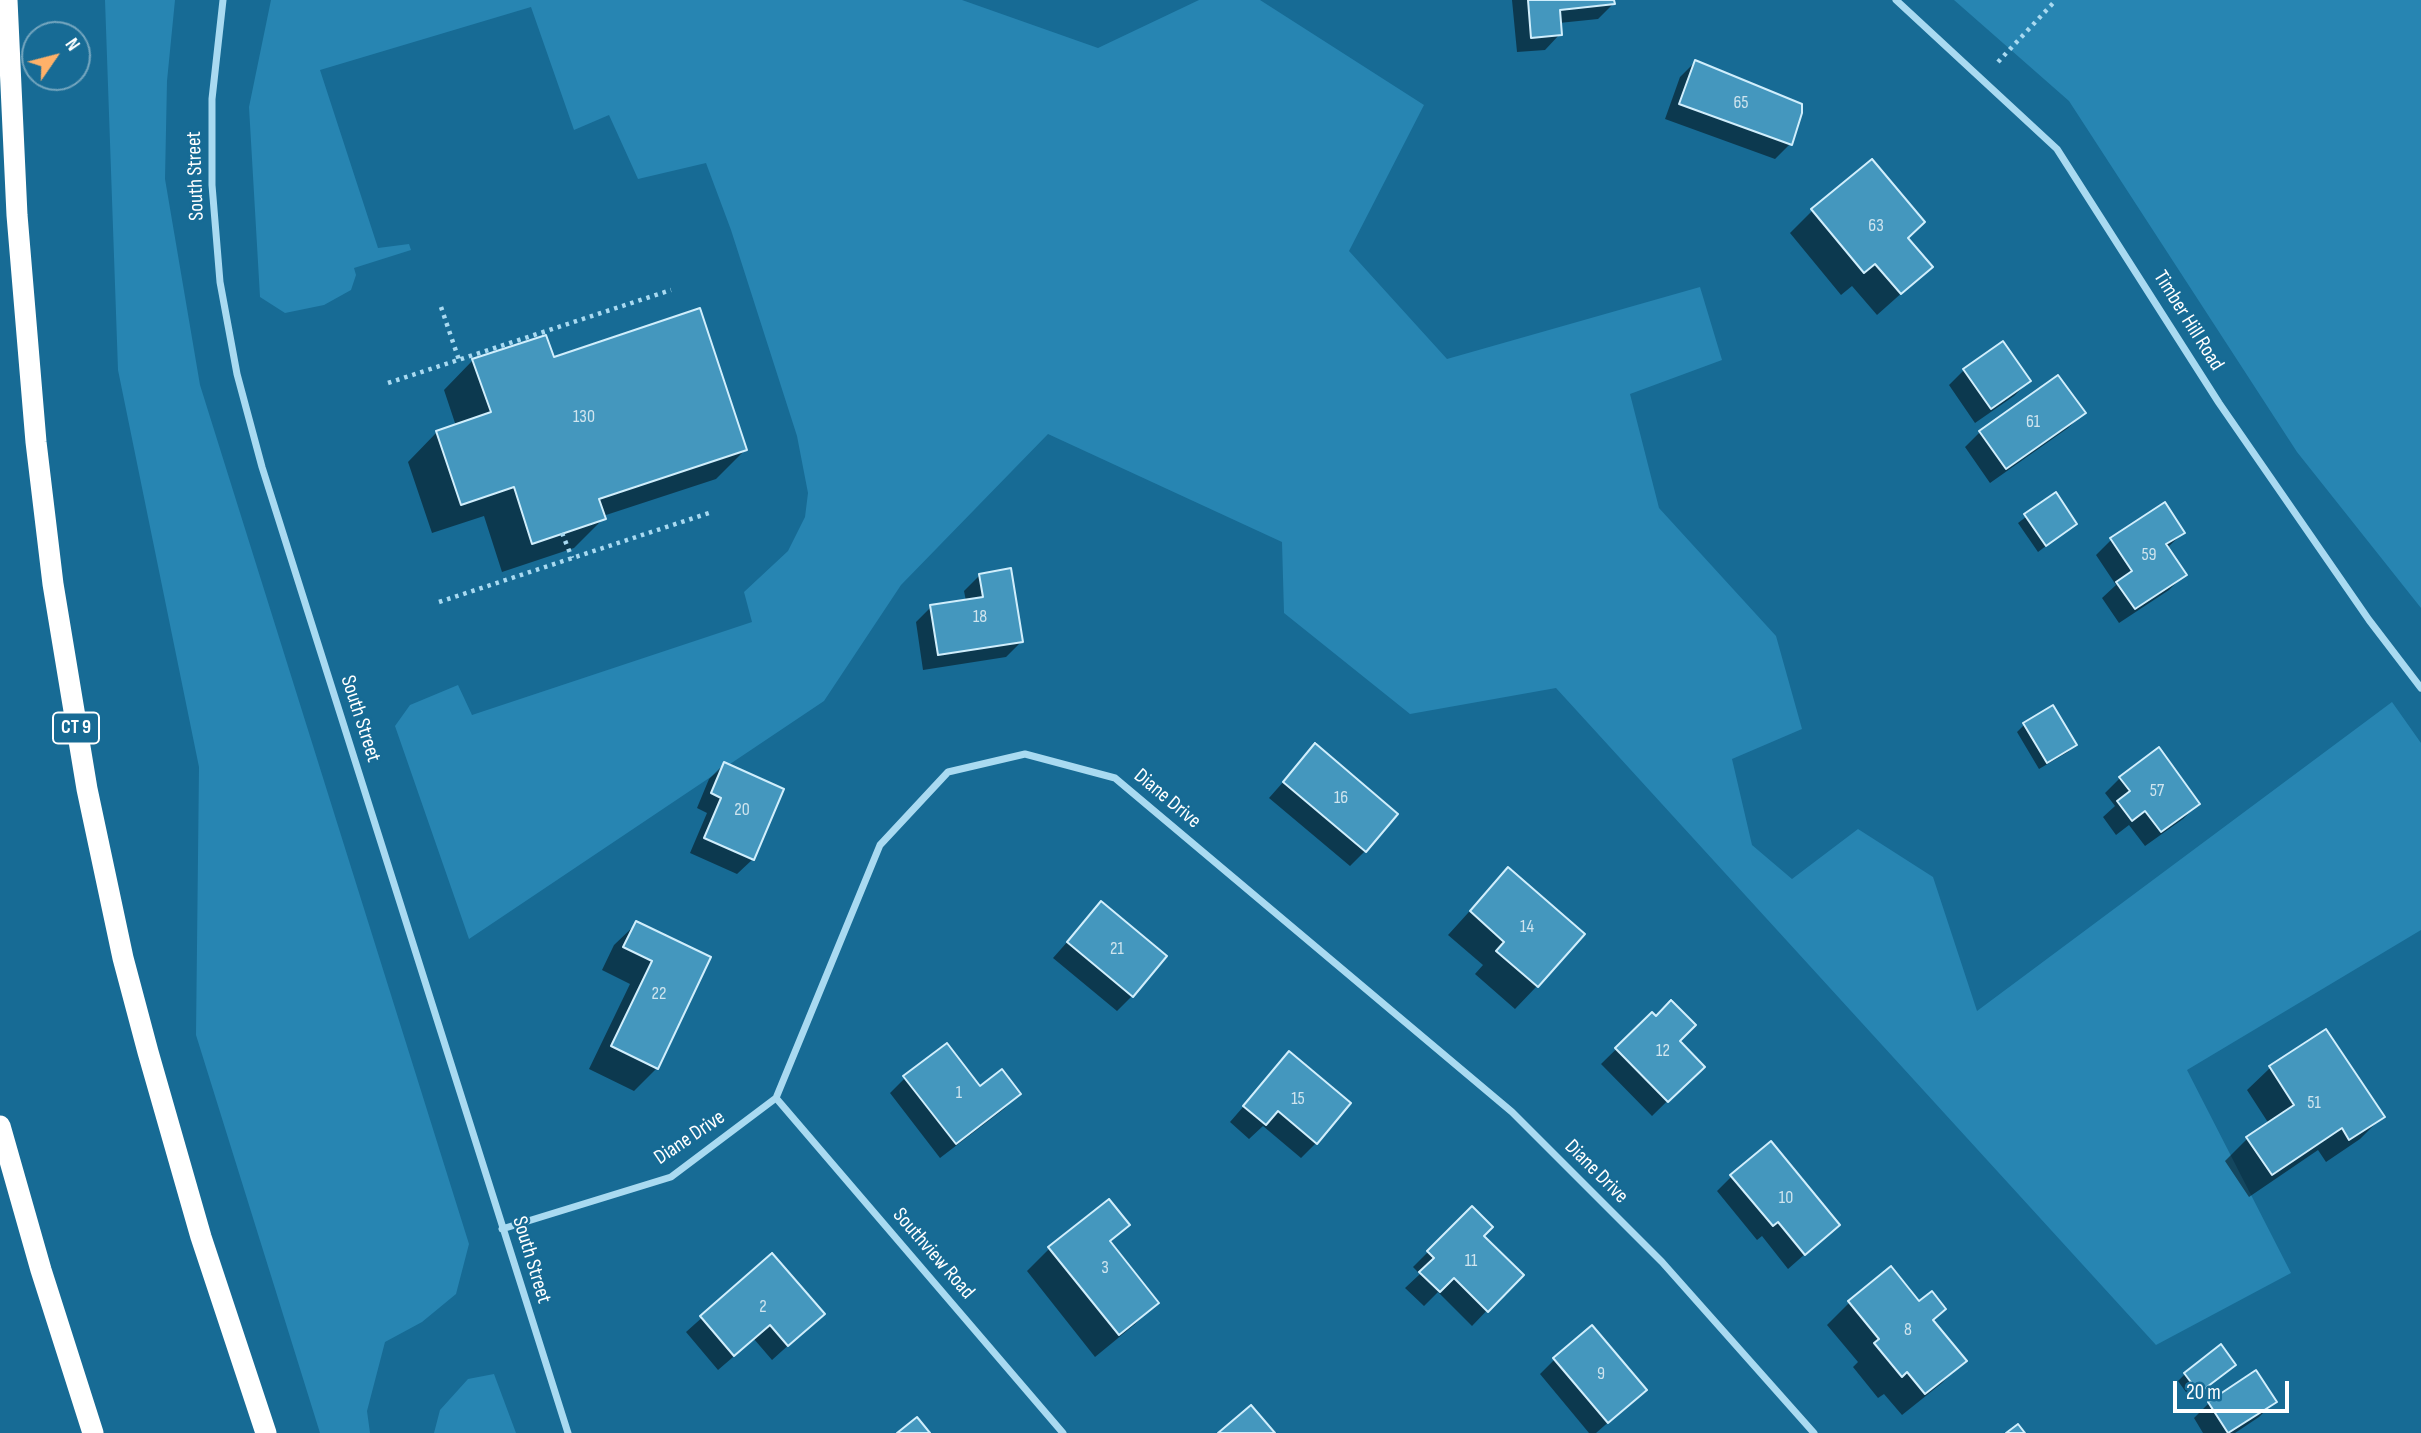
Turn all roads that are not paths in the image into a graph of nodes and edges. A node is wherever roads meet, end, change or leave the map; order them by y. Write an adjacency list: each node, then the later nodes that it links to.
1 (8, 0): 9 (highway, CT 9)
2 (223, 0): 7 (street, South Street)
3 (1895, 0): 4 (street, Timber Hill Road)
4 (2421, 688)
5 (776, 1098): 7 (street, Diane Drive); 11 (street, Southview Road); 12 (street, Diane Drive)
6 (0, 1126): 8 (highway)
7 (502, 1229): 10 (street, South Street)
8 (93, 1433)
9 (266, 1433)
10 (568, 1433)
11 (1063, 1433)
12 (1814, 1433)

